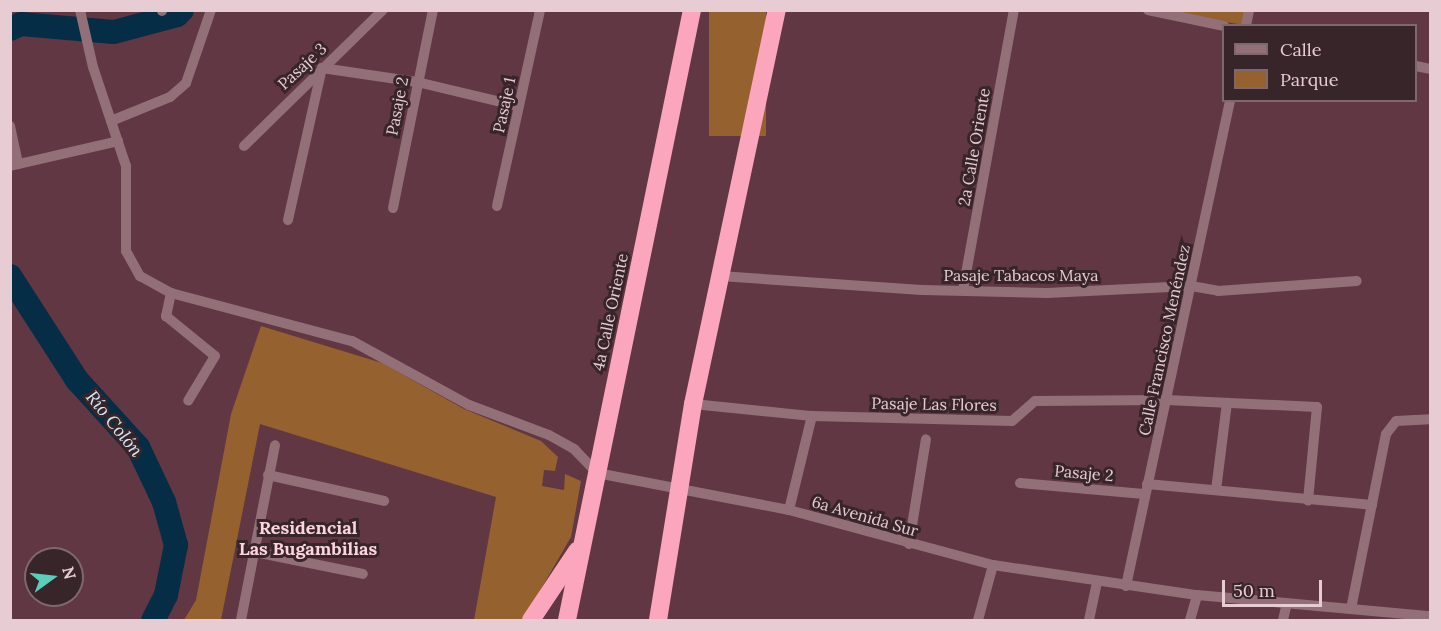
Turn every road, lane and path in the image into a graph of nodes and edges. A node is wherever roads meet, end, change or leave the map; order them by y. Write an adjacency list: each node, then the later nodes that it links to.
1 (211, 10): 15 (street)
2 (383, 10): 11 (street, Pasaje 3)
3 (433, 10): 12 (street, Pasaje 2)
4 (540, 10): 14 (street, Pasaje 1)
5 (692, 10): 36 (highway, 4a Calle Oriente)
6 (777, 10): 23 (highway)
7 (1014, 10): 26 (street, 2a Calle Oriente)
8 (1148, 10): 10 (street)
9 (81, 14): 15 (street)
10 (1222, 26)
11 (322, 68): 12 (street); 18 (street, Pasaje 3); 22 (street)
12 (417, 82): 14 (street); 21 (street, Pasaje 2)
13 (1230, 102): 25 (street, Calle Francisco Menéndez)
14 (518, 106): 20 (street, Pasaje 1)
15 (111, 121): 17 (street)
16 (10, 126): 19 (street)
17 (118, 141): 19 (street); 27 (street)
18 (244, 146)
19 (14, 165)
20 (497, 206)
21 (393, 208)
22 (288, 220)
23 (720, 276): 26 (street, Pasaje Tabacos Maya); 31 (highway)
24 (1357, 281): 25 (street, Pasaje Tabacos Maya)
25 (1191, 286): 26 (street, Pasaje Tabacos Maya); 28 (street, Calle Francisco Menéndez)
26 (963, 290)
27 (171, 293): 29 (street); 36 (street)
28 (1167, 400): 30 (street, Pasaje Las Flores); 32 (street, Pasaje Las Flores); 39 (street, Calle Francisco Menéndez)
29 (188, 401)
30 (1227, 403): 41 (street); 43 (street, Pasaje Las Flores)
31 (693, 404): 32 (street, Pasaje Las Flores); 40 (highway)
32 (812, 416): 45 (street)
33 (1431, 419): 44 (street)
34 (926, 439): 46 (street)
35 (275, 445): 37 (street)
36 (597, 473): 40 (street, 6a Avenida Sur); 47 (highway, 4a Calle Oriente)
37 (268, 475): 42 (street); 48 (street)
38 (1020, 483): 39 (street, Pasaje 2)
39 (1146, 489): 41 (street, Pasaje 2); 52 (street, Calle Francisco Menéndez)
40 (677, 490): 45 (street, 6a Avenida Sur); 61 (highway)
41 (1216, 490): 43 (street, Pasaje 2)
42 (384, 501)
43 (1308, 501): 44 (street, Pasaje 2)
44 (1372, 505): 55 (street)
45 (789, 510): 46 (street, 6a Avenida Sur)
46 (909, 544): 49 (street, 6a Avenida Sur)
47 (582, 545): 59 (highway); 60 (highway, 4a Calle Oriente)
48 (254, 552): 50 (street); 58 (street)
49 (993, 565): 51 (street, 6a Avenida Sur); 62 (street)
50 (363, 574)
51 (1097, 583): 52 (street, 6a Avenida Sur); 63 (street)
52 (1126, 586): 53 (street, 6a Avenida Sur)
53 (1197, 595): 54 (street, 6a Avenida Sur); 64 (street)
54 (1287, 603): 55 (street, 6a Avenida Sur); 65 (street)
55 (1351, 609): 56 (street, 6a Avenida Sur)
56 (1363, 615): 57 (street, 6a Avenida Sur)
57 (1431, 616)
58 (241, 621)
59 (531, 621)
60 (567, 621)
61 (658, 621)
62 (978, 621)
63 (1089, 621)
64 (1190, 621)
65 (1283, 621)

